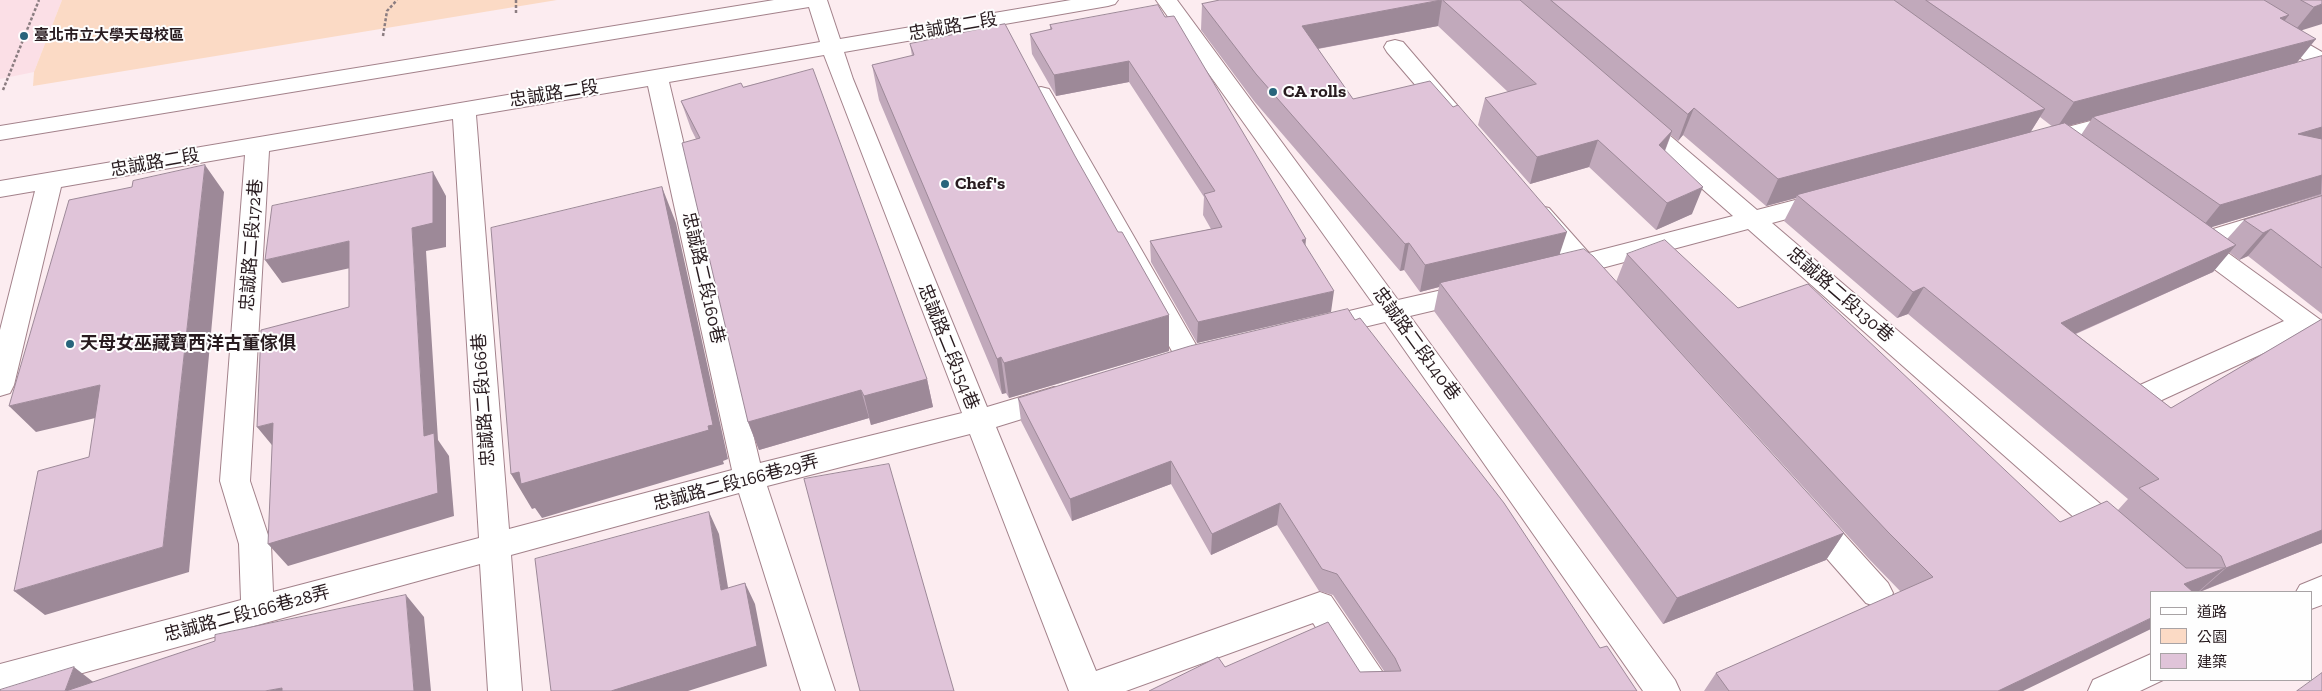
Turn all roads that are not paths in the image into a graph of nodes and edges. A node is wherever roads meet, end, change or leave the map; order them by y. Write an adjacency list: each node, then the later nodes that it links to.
1 (813, 0): 16 (street)
2 (817, 0): 7 (street, 忠誠路二段154巷)
3 (1108, 0): 7 (street, 忠誠路二段)
4 (1166, 0): 33 (street, 忠誠路二段140巷)
5 (2217, 0): 8 (street)
6 (1395, 47): 15 (street)
7 (832, 49): 10 (street, 忠誠路二段); 40 (street, 忠誠路二段154巷)
8 (2316, 67)
9 (1028, 70): 36 (street)
10 (657, 77): 12 (street, 忠誠路二段); 41 (street, 忠誠路二段160巷)
11 (1618, 104): 26 (street, 忠誠路二段130巷)
12 (464, 109): 18 (street, 忠誠路二段); 43 (street, 忠誠路二段166巷)
13 (2144, 114): 17 (street)
14 (2026, 121): 17 (street)
15 (1466, 130)
16 (0, 133)
17 (2050, 139): 19 (street); 20 (street)
18 (258, 145): 21 (street, 忠誠路二段); 46 (street, 忠誠路二段172巷)
19 (2022, 146)
20 (2075, 156)
21 (50, 180): 22 (street, 忠誠路二段); 37 (street)
22 (0, 189)
23 (1850, 194): 26 (street)
24 (1525, 197): 29 (street)
25 (2322, 204): 28 (street)
26 (1754, 220): 29 (street); 44 (street, 忠誠路二段130巷)
27 (2172, 226): 28 (street)
28 (2196, 243): 34 (street)
29 (1583, 265): 30 (street); 32 (street)
30 (1536, 276)
31 (1497, 286): 33 (street)
32 (1610, 294)
33 (1392, 311): 35 (street); 53 (street, 忠誠路二段140巷)
34 (2313, 329): 39 (street)
35 (1296, 333)
36 (1162, 365)
37 (0, 385)
38 (1079, 390): 40 (street, 忠誠路二段166巷29弄)
39 (2141, 397)
40 (977, 421): 41 (street, 忠誠路二段166巷29弄); 49 (street, 忠誠路二段154巷)
41 (749, 478): 43 (street, 忠誠路二段166巷29弄); 51 (street, 忠誠路二段160巷)
42 (1792, 498): 45 (street)
43 (494, 547): 46 (street, 忠誠路二段166巷28弄); 50 (street, 忠誠路二段166巷)
44 (2129, 547)
45 (1877, 593)
46 (258, 612): 48 (street, 忠誠路二段166巷28弄)
47 (2150, 669): 54 (street)
48 (0, 680)
49 (1086, 690): 52 (street)
50 (505, 691)
51 (818, 691)
52 (1376, 691)
53 (1663, 691)
54 (2105, 691)

